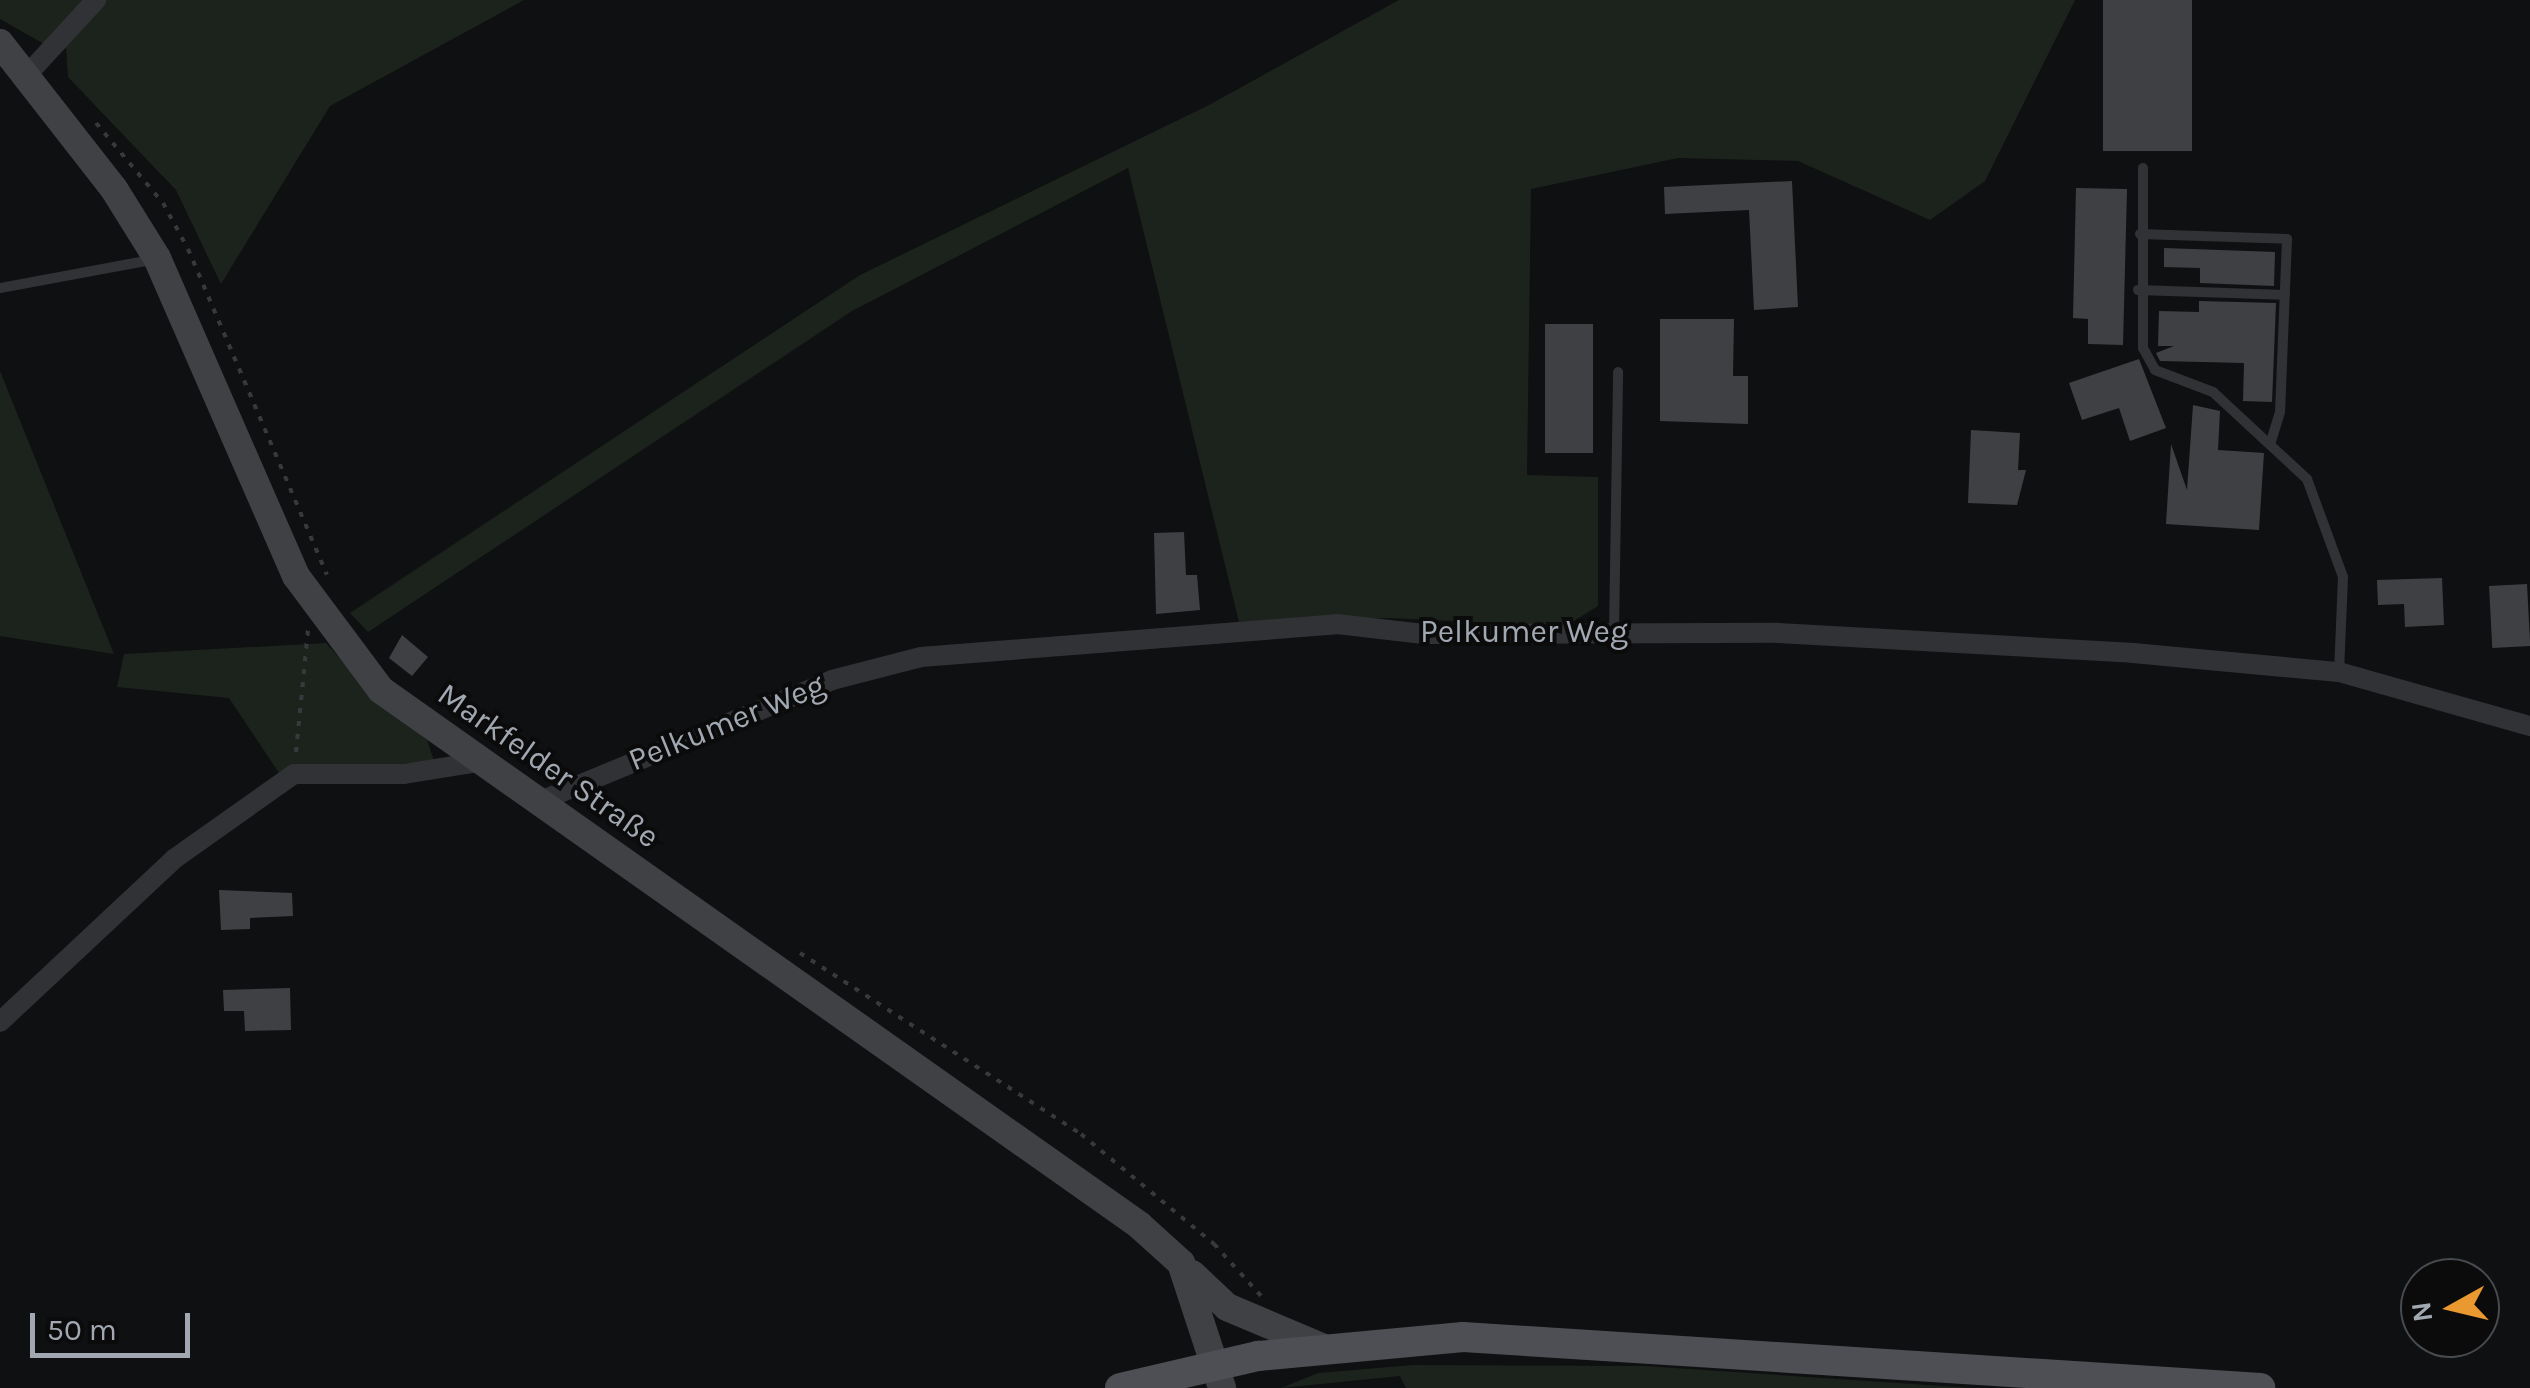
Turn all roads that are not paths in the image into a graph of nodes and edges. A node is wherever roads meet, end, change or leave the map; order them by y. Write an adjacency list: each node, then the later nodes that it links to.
1 (96, 0): 3 (street)
2 (0, 42): 3 (street, Markfelder Straße)
3 (25, 77): 6 (street, Markfelder Straße)
4 (2143, 168): 5 (lane)
5 (2140, 234): 8 (lane); 9 (lane)
6 (157, 258): 7 (lane); 15 (street, Markfelder Straße)
7 (0, 288)
8 (2138, 290): 9 (lane); 11 (lane)
9 (2285, 295): 11 (lane)
10 (1618, 372): 12 (lane)
11 (2270, 445): 13 (lane)
12 (1614, 633): 13 (street, Pelkumer Weg); 16 (street, Pelkumer Weg)
13 (2339, 672): 14 (street, Pelkumer Weg)
14 (2530, 726)
15 (479, 762): 16 (street, Markfelder Straße); 17 (street)
16 (538, 802): 18 (street, Markfelder Straße)
17 (0, 1022)
18 (1181, 1263): 19 (street, Markfelder Straße); 20 (street)
19 (1324, 1348): 20 (main road); 22 (main road)
20 (1219, 1375): 21 (main road)
21 (1120, 1388)
22 (2260, 1388)

